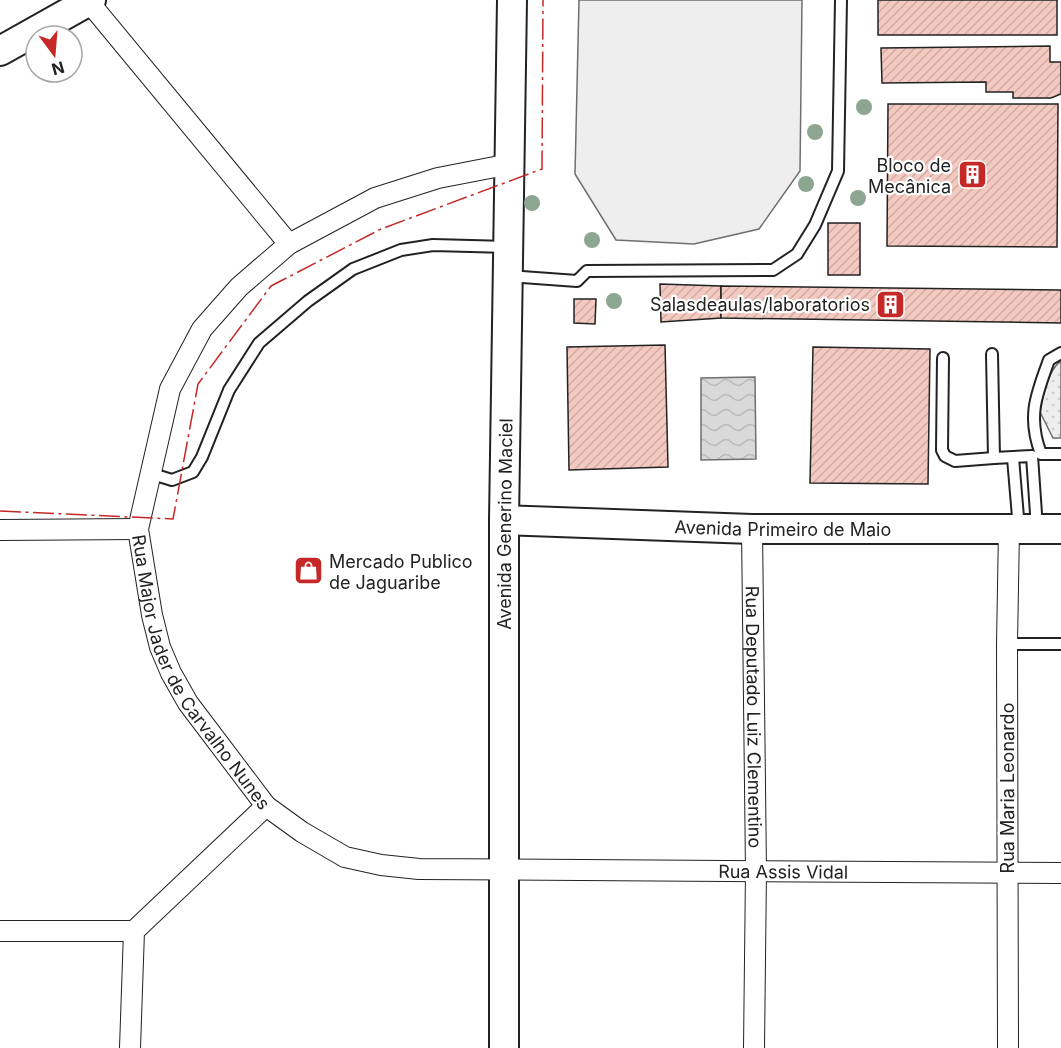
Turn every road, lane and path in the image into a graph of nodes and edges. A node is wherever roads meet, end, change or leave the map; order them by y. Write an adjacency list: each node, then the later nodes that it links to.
1 (88, 0): 4 (street); 6 (street)
2 (512, 0): 5 (street, Avenida Generino Maciel)
3 (841, 0): 8 (lane)
4 (0, 51)
5 (510, 164): 6 (street, Rua Major Jader de Carvalho Nunes); 7 (street, Avenida Generino Maciel)
6 (289, 244): 15 (street, Rua Major Jader de Carvalho Nunes)
7 (508, 247): 8 (street, Avenida Generino Maciel); 15 (lane)
8 (508, 276): 16 (street, Avenida Generino Maciel)
9 (1061, 353): 12 (lane)
10 (992, 354): 13 (lane)
11 (943, 358): 13 (lane)
12 (1061, 454)
13 (994, 458): 14 (lane)
14 (1013, 458): 19 (lane); 19 (lane)
15 (149, 473): 17 (street, Rua Major Jader de Carvalho Nunes)
16 (504, 520): 18 (street, Avenida Primeiro de Maio); 24 (street, Avenida Generino Maciel)
17 (138, 529): 20 (street); 23 (street, Rua Major Jader de Carvalho Nunes)
18 (752, 529): 19 (street, Avenida Primeiro de Maio); 25 (street, Rua Deputado Luiz Clementino)
19 (1032, 529): 21 (street, Rua Maria Leonardo)
20 (0, 530)
21 (1006, 644): 22 (lane); 26 (street, Rua Maria Leonardo)
22 (1061, 644)
23 (266, 806): 24 (street, Rua Major Jader de Carvalho Nunes); 29 (street)
24 (504, 869): 25 (street, Rua Assis Vidal); 31 (street, Avenida Generino Maciel)
25 (756, 871): 26 (street, Rua Assis Vidal); 32 (street, Rua Deputado Luiz Clementino)
26 (1008, 873): 27 (street, Rua Assis Vidal); 33 (street, Rua Maria Leonardo)
27 (1061, 873)
28 (0, 932): 29 (street)
29 (134, 932): 30 (street)
30 (130, 1048)
31 (504, 1048)
32 (754, 1048)
33 (1008, 1048)

